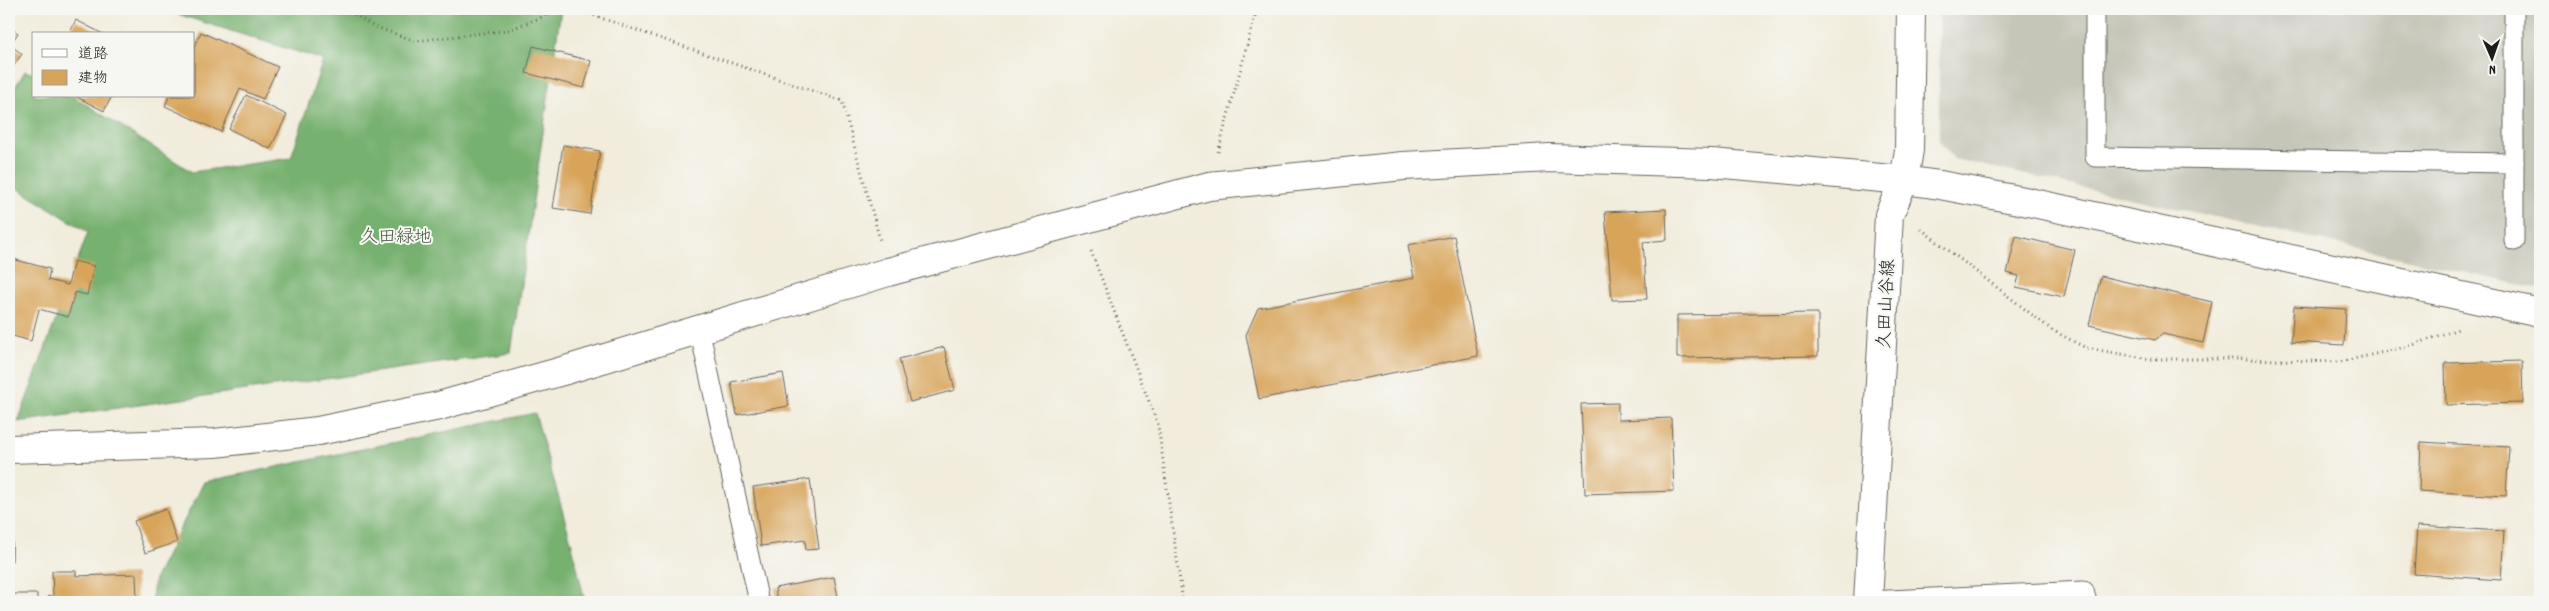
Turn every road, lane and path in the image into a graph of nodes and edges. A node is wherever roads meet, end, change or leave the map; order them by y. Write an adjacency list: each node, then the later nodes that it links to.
1 (346, 9): 2 (path)
2 (562, 9)
3 (574, 9): 14 (path)
4 (1257, 9): 10 (path)
5 (1911, 9): 9 (street, 久田山谷線)
6 (2095, 9): 8 (lane)
7 (2514, 9): 8 (lane)
8 (2514, 163): 13 (lane)
9 (1904, 180): 10 (street); 15 (street); 21 (street, 久田山谷線)
10 (1208, 186): 11 (street)
11 (1080, 220): 14 (street); 20 (path)
12 (1917, 226): 16 (path)
13 (2514, 241)
14 (888, 272): 17 (street)
15 (2540, 313)
16 (2464, 327)
17 (699, 328): 18 (street); 19 (lane)
18 (9, 449)
19 (759, 602)
20 (1183, 602)
21 (1868, 602): 22 (lane)
22 (2087, 602)

